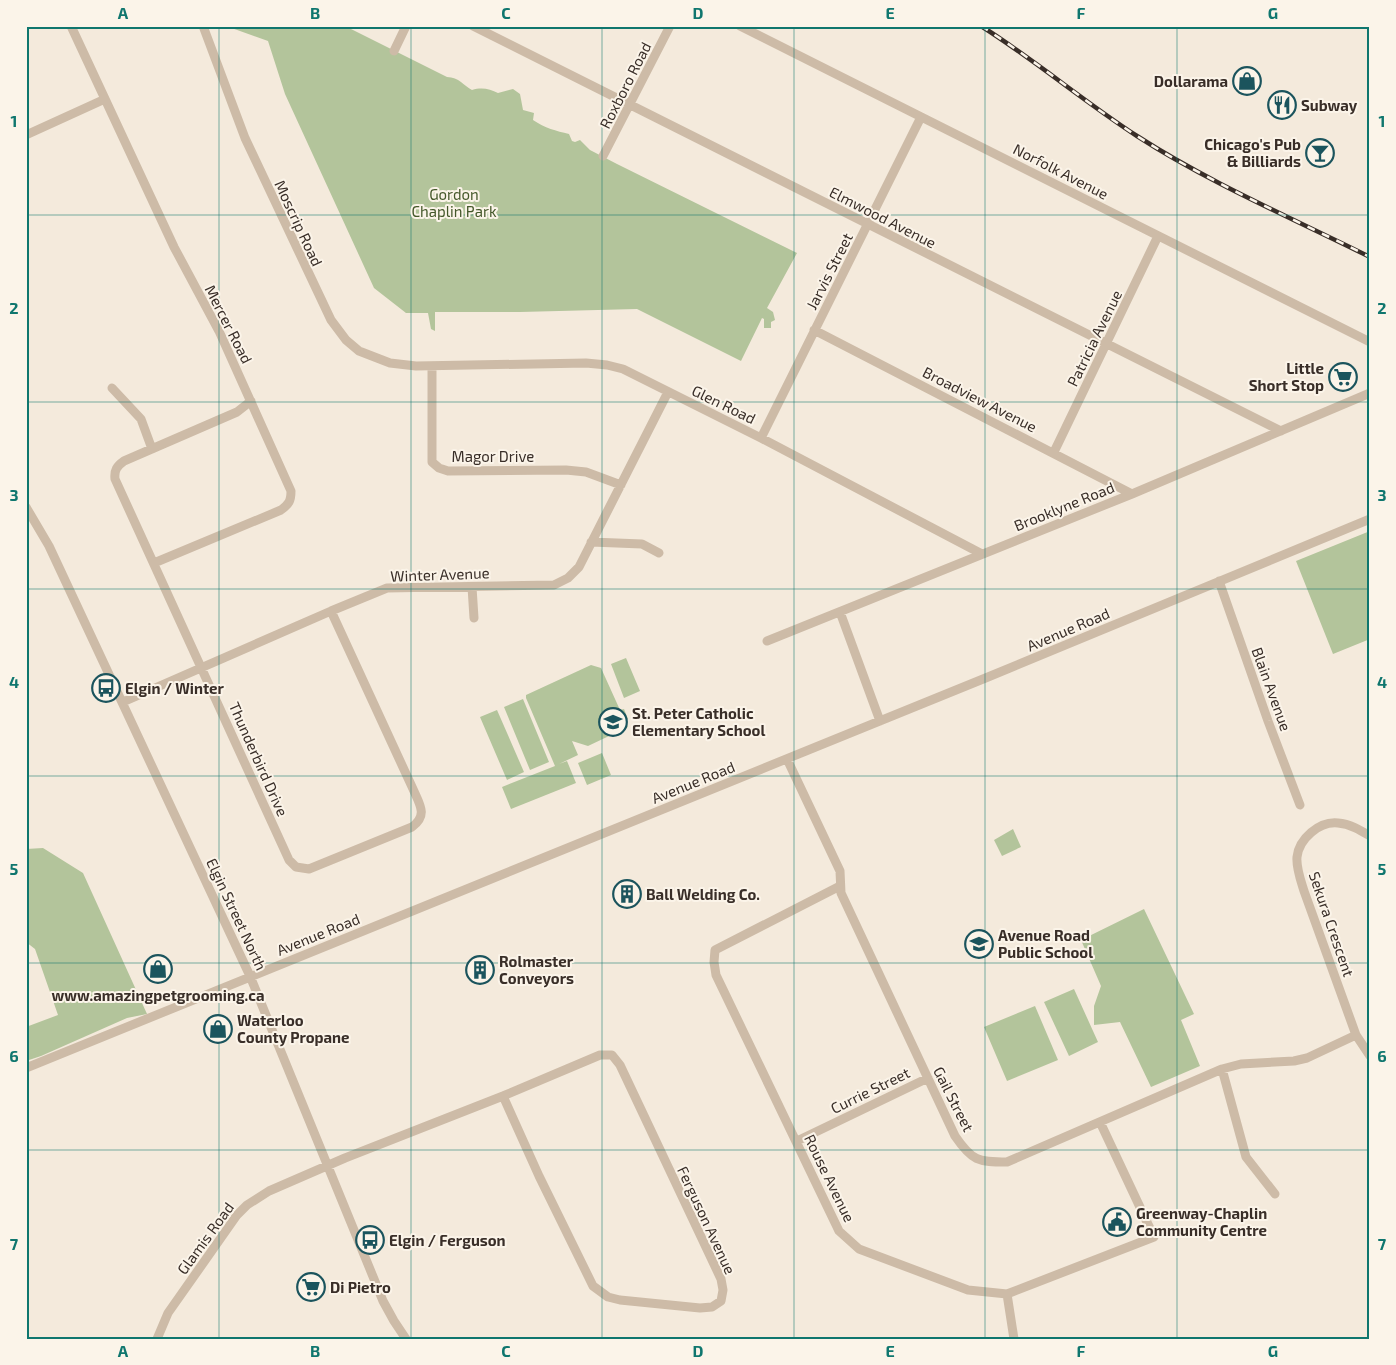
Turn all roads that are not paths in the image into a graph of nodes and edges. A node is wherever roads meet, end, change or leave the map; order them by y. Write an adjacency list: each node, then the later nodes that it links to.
1 (71, 26): 8 (street, Mercer Road)
2 (203, 26): 18 (street, Moscrip Road)
3 (406, 26): 7 (street)
4 (473, 26): 9 (street, Elmwood Avenue)
5 (670, 26): 9 (street, Roxboro Road)
6 (740, 26): 10 (street, Norfolk Avenue)
7 (394, 51)
8 (105, 99): 11 (street); 22 (street, Mercer Road)
9 (630, 106): 12 (street, Roxboro Road); 13 (street, Elmwood Avenue)
10 (921, 117): 13 (street, Jarvis Street); 14 (street, Norfolk Avenue)
11 (26, 135)
12 (603, 156)
13 (868, 224): 15 (street, Jarvis Street); 17 (street, Elmwood Avenue)
14 (1158, 236): 16 (street, Norfolk Avenue); 17 (street, Patricia Avenue)
15 (814, 330): 24 (street, Jarvis Street); 26 (street, Broadview Avenue)
16 (1370, 342)
17 (1107, 344): 23 (street, Elmwood Avenue); 26 (street, Patricia Avenue)
18 (432, 366): 20 (street, Glen Road); 27 (street, Magor Drive)
19 (112, 388): 25 (street)
20 (668, 392): 24 (street, Glen Road); 27 (street, Winter Avenue)
21 (1370, 393): 23 (street, Brooklyne Road)
22 (251, 401): 25 (street, Thunderbird Drive); 34 (street, Mercer Road)
23 (1281, 431): 28 (street, Brooklyne Road)
24 (761, 438): 33 (street, Glen Road)
25 (152, 449): 34 (street, Thunderbird Drive)
26 (1054, 452): 28 (street, Broadview Avenue)
27 (621, 485): 31 (street, Winter Avenue)
28 (1132, 494): 33 (street, Brooklyne Road)
29 (26, 507): 42 (street, Elgin Street North)
30 (1370, 519): 35 (street, Avenue Road)
31 (591, 542): 32 (street); 36 (street, Winter Avenue)
32 (659, 553)
33 (982, 554): 38 (street, Brooklyne Road)
34 (154, 563): 41 (street, Thunderbird Drive)
35 (1219, 581): 43 (street, Avenue Road); 45 (street, Blain Avenue)
36 (472, 587): 37 (street, Winter Avenue); 39 (street)
37 (330, 611): 41 (street, Winter Avenue); 41 (street, Thunderbird Drive)
38 (840, 612): 40 (street, Brooklyne Road); 43 (street)
39 (474, 618)
40 (767, 640)
41 (202, 666): 42 (street, Winter Avenue)
42 (123, 702): 48 (street, Elgin Street North)
43 (880, 721): 44 (street, Avenue Road)
44 (787, 759): 47 (street, Gail Street); 48 (street, Avenue Road)
45 (1300, 805)
46 (1370, 836): 49 (street, Sekura Crescent)
47 (840, 886): 53 (street, Gail Street); 56 (street, Rouse Avenue)
48 (250, 976): 51 (street, Avenue Road); 57 (street, Elgin Street North)
49 (1356, 1036): 50 (street, Sekura Crescent); 52 (street, Gail Street)
50 (1370, 1056)
51 (26, 1068)
52 (1222, 1069): 55 (street, Gail Street); 58 (street)
53 (928, 1078): 55 (street, Gail Street); 56 (street, Currie Street)
54 (503, 1096): 54 (street, Ferguson Avenue); 57 (street, Ferguson Avenue)
55 (1100, 1122): 59 (street, Rouse Avenue)
56 (796, 1141): 59 (street, Rouse Avenue)
57 (328, 1166): 60 (street, Glamis Road); 61 (street, Elgin Street North)
58 (1276, 1194)
59 (1007, 1294): 62 (street)
60 (157, 1339)
61 (406, 1339)
62 (1014, 1339)

